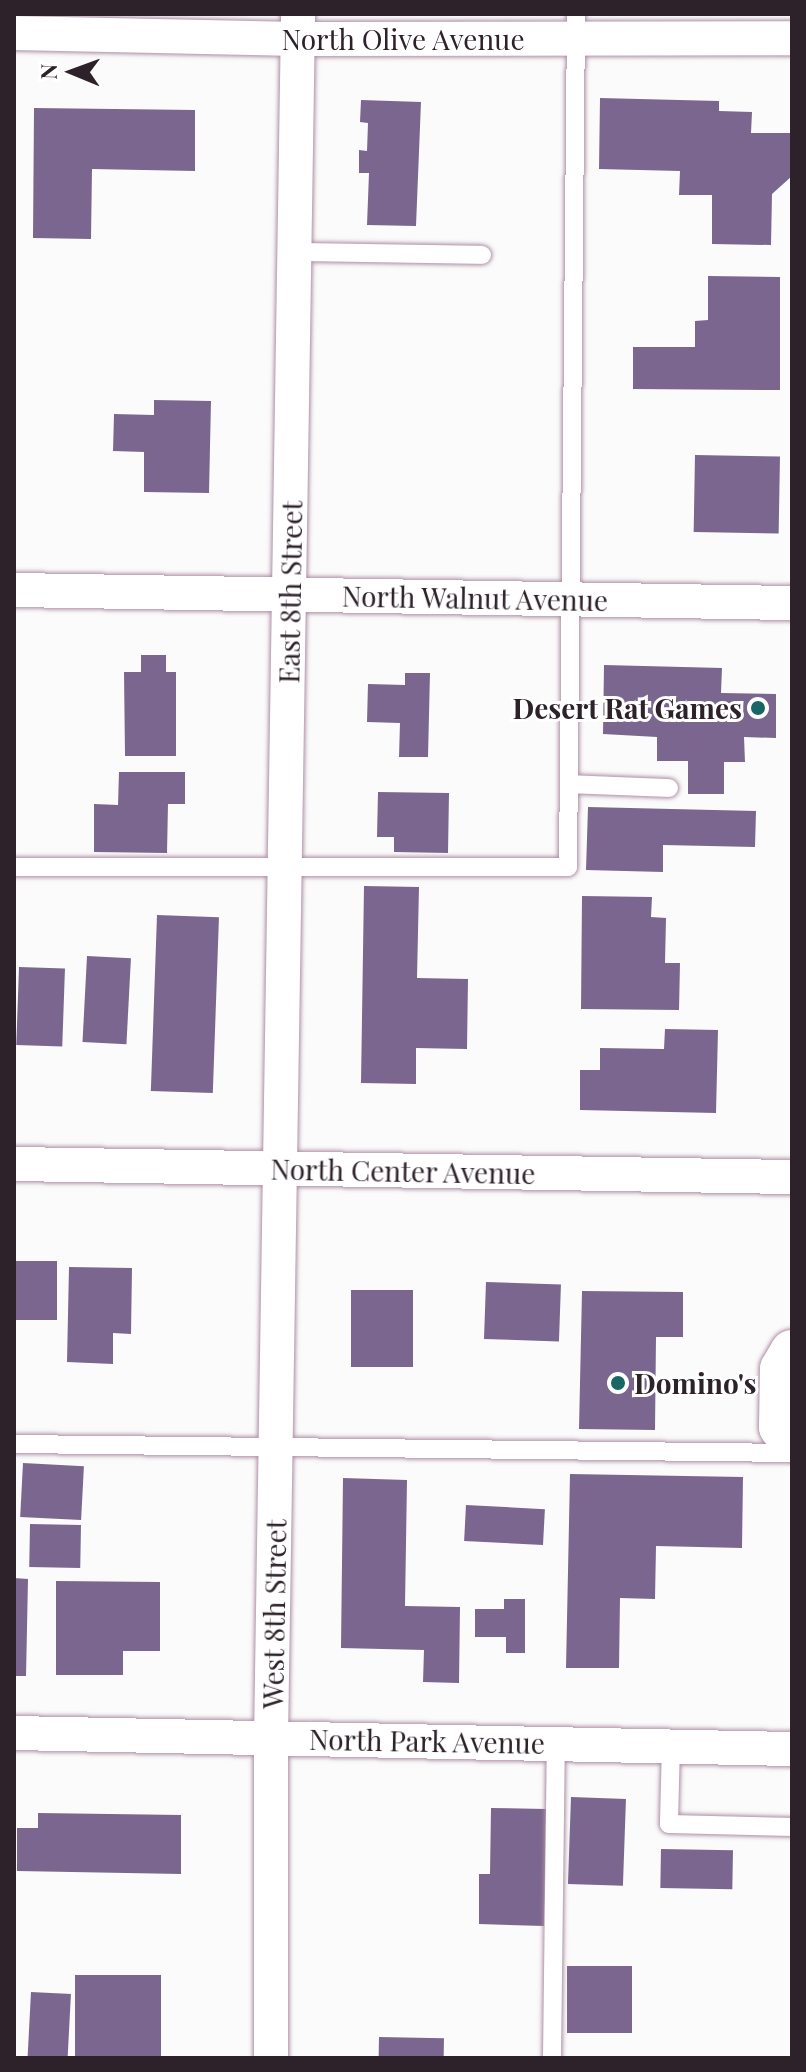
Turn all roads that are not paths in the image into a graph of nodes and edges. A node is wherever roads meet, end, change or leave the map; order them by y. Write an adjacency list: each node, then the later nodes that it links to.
1 (576, 26): 2 (street, North Olive Avenue); 4 (street, North Olive Avenue); 9 (lane)
2 (298, 27): 3 (street, North Olive Avenue); 5 (street, East 8th Street)
3 (14, 33)
4 (792, 38)
5 (295, 252): 6 (lane); 8 (street, East 8th Street)
6 (482, 255)
7 (14, 590): 8 (street, North Walnut Avenue)
8 (290, 595): 9 (street, North Walnut Avenue); 14 (street, East 8th Street)
9 (573, 600): 10 (street, North Walnut Avenue); 11 (lane)
10 (792, 603)
11 (569, 784): 12 (lane); 14 (lane)
12 (669, 788)
13 (14, 867): 14 (lane)
14 (287, 867): 16 (street, East 8th Street)
15 (14, 1164): 16 (street, North Center Avenue)
16 (283, 1170): 17 (street, North Center Avenue); 21 (street, West 8th Street)
17 (792, 1177)
18 (792, 1352): 19 (main road)
19 (792, 1440)
20 (14, 1444): 21 (lane)
21 (277, 1447): 22 (lane); 24 (street, West 8th Street)
22 (792, 1453)
23 (14, 1733): 24 (street, North Park Avenue)
24 (271, 1738): 25 (street, North Park Avenue); 29 (street, West 8th Street)
25 (556, 1743): 26 (street, North Park Avenue); 30 (lane)
26 (671, 1745): 27 (street, North Park Avenue); 28 (lane)
27 (792, 1749)
28 (792, 1827)
29 (271, 2058)
30 (552, 2058)

